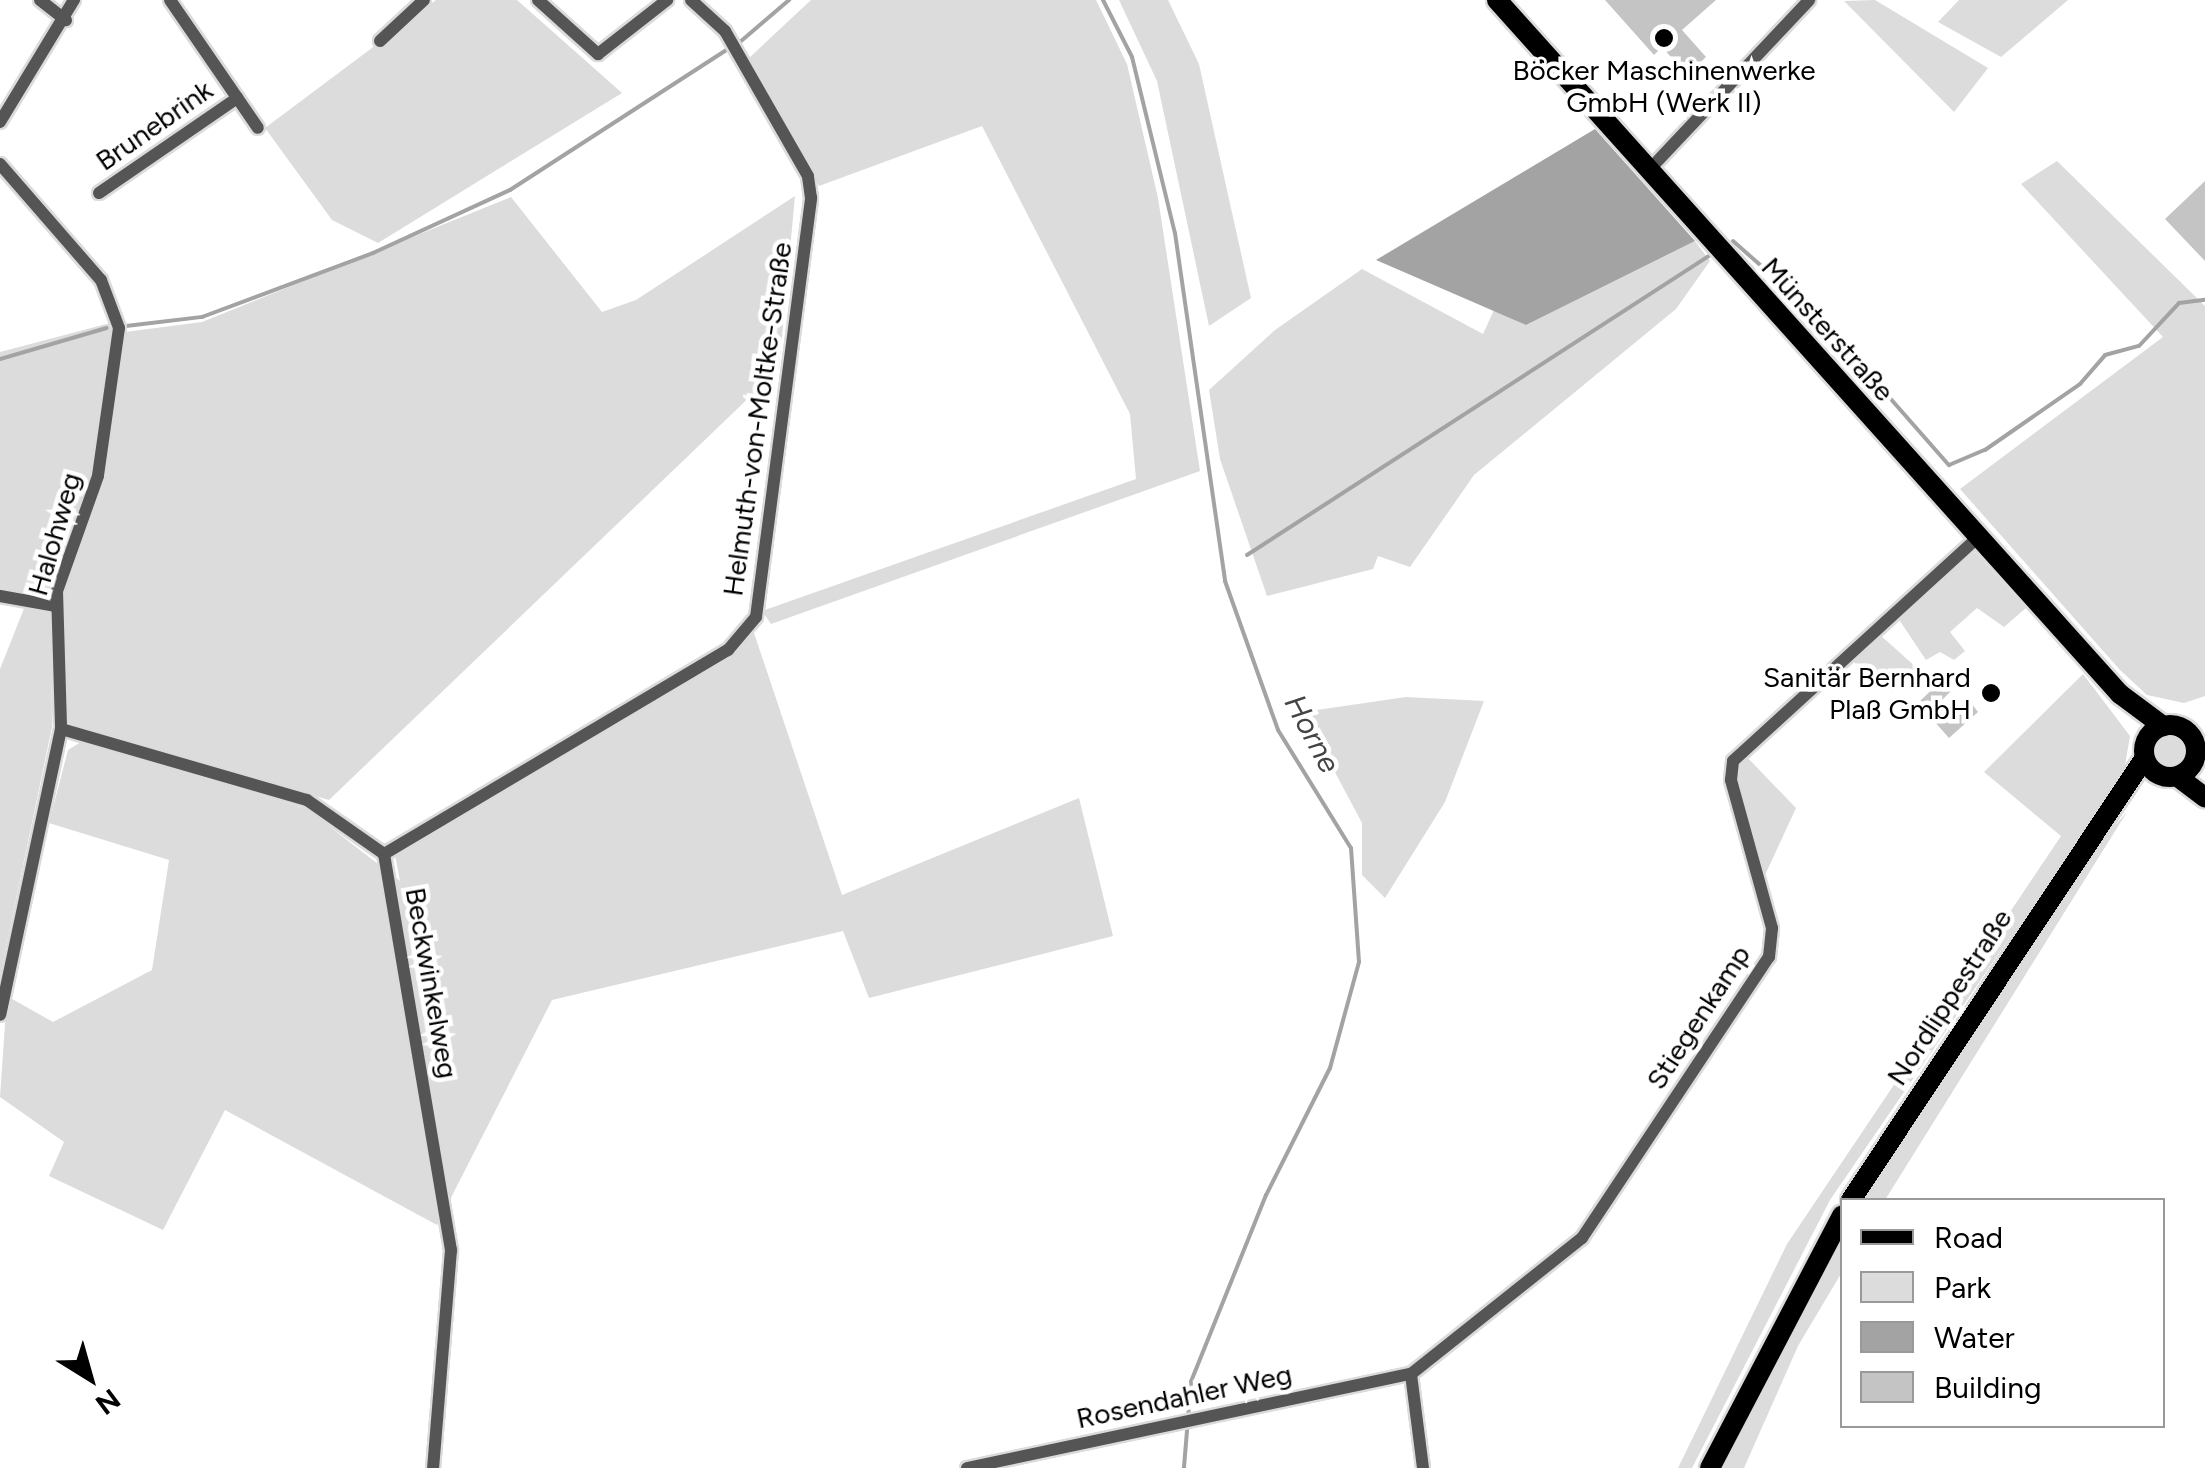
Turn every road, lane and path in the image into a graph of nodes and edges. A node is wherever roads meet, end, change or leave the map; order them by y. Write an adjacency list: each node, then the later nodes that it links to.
1 (40, 0): 10 (street)
2 (74, 0): 10 (street)
3 (424, 0): 11 (street)
4 (538, 0): 5 (street)
5 (667, 0)
6 (692, 0): 29 (street, Helmuth-von-Moltke-Straße)
7 (1497, 0): 16 (main road, Münsterstraße)
8 (1809, 0): 16 (street)
9 (175, 2): 12 (street)
10 (66, 20): 13 (street)
11 (380, 41)
12 (237, 98): 14 (street); 17 (street, Brunebrink)
13 (0, 122)
14 (258, 128)
15 (0, 164): 20 (street, Halohweg)
16 (1650, 169): 18 (main road, Münsterstraße)
17 (100, 193)
18 (1978, 537): 21 (main road, Münsterstraße); 33 (street, Stiegenkamp)
19 (0, 596): 20 (street)
20 (56, 606): 24 (street, Halohweg)
21 (2120, 694): 23 (main road, Münsterstraße); 26 (main road, Münsterstraße)
22 (2205, 719): 23 (main road)
23 (2172, 726): 25 (main road, Münsterstraße); 26 (main road)
24 (61, 729): 29 (street, Beckwinkelweg); 30 (street, Halohweg)
25 (2198, 748): 26 (main road); 27 (main road)
26 (2156, 763): 28 (main road, Münsterstraße); 31 (main road, Nordlippestraße)
27 (2205, 784)
28 (2205, 796)
29 (384, 854): 34 (street, Beckwinkelweg)
30 (0, 1015)
31 (1853, 1198)
32 (1840, 1219): 37 (main road)
33 (1410, 1374): 35 (street, Rosendahler Weg); 36 (street)
34 (434, 1468)
35 (967, 1468)
36 (1423, 1468)
37 (1710, 1468)

